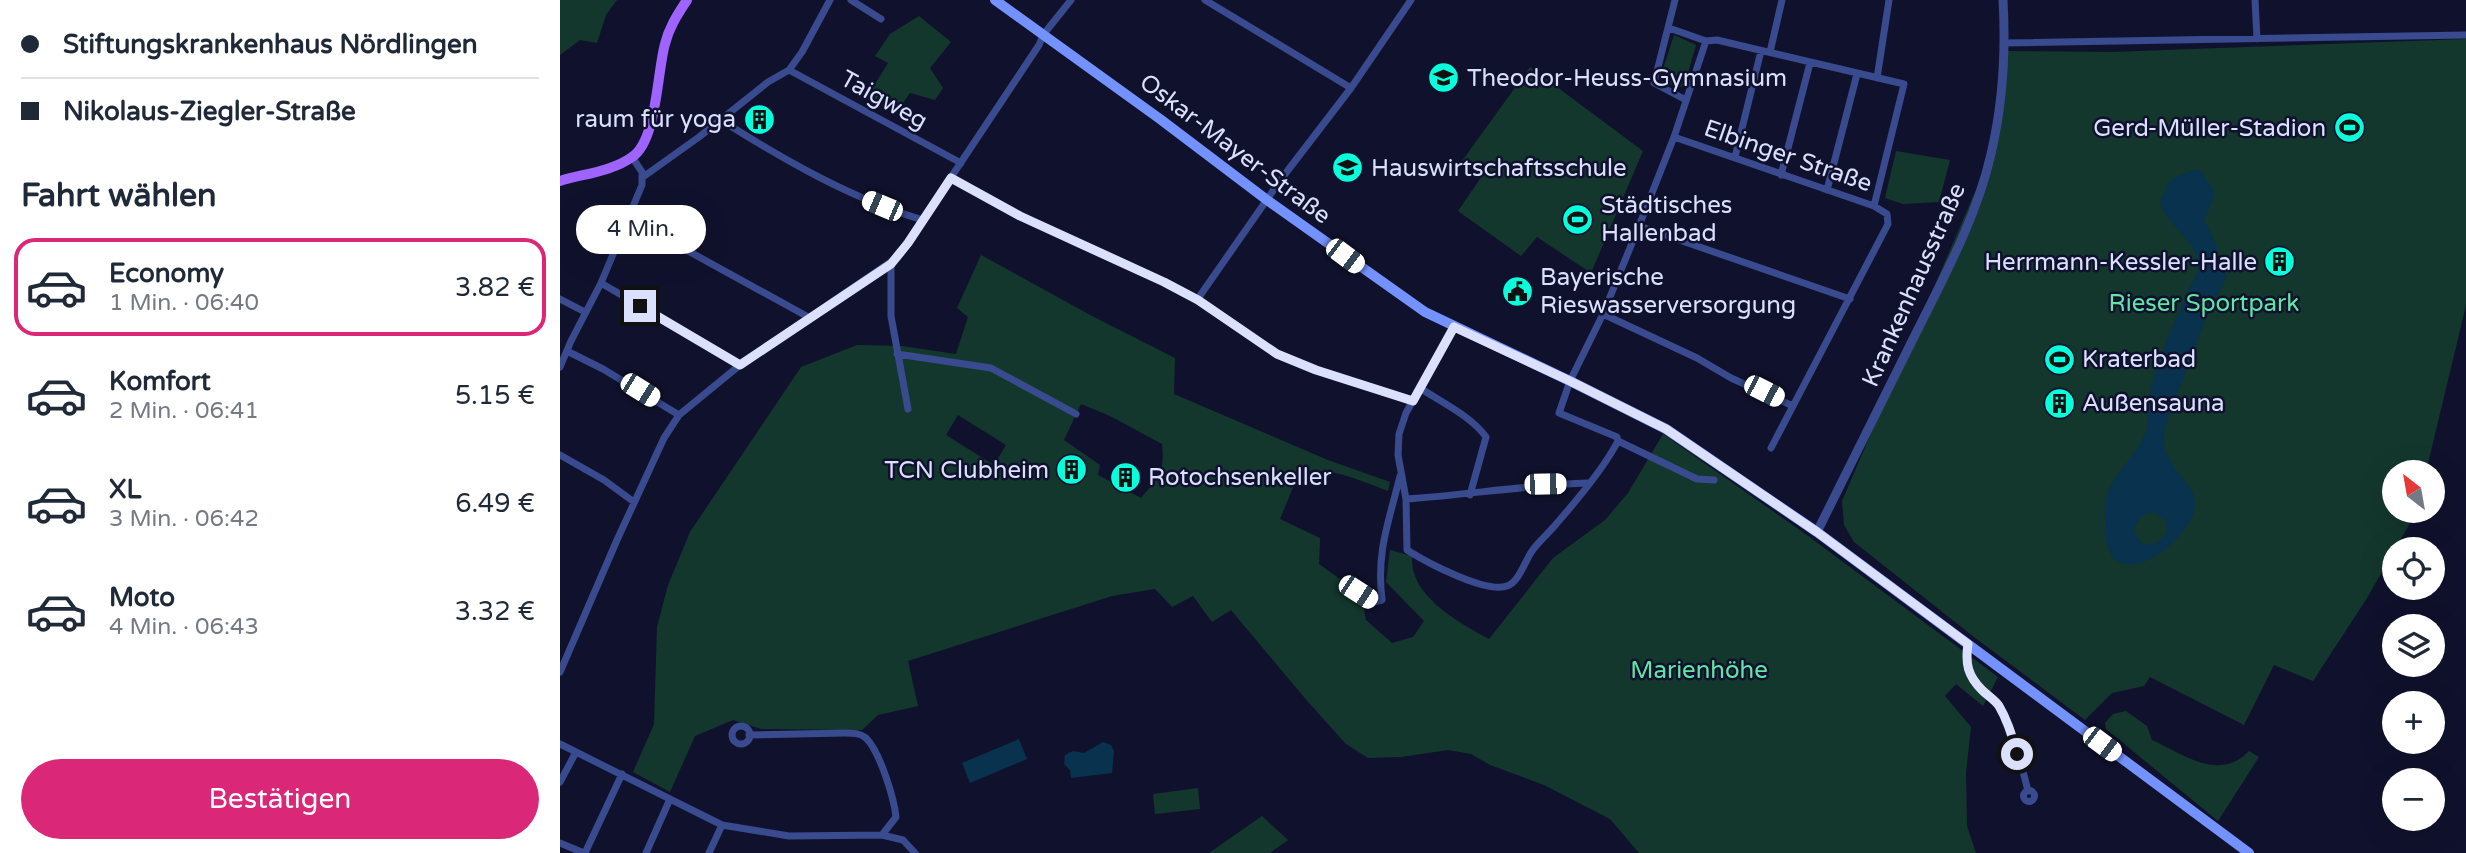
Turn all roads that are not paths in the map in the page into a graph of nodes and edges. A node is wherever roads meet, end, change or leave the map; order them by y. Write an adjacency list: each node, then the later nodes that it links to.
1 (687, 0): 29 (main road)
2 (830, 0): 22 (street)
3 (852, 0): 13 (street)
4 (995, 0): 15 (main road, Oskar-Mayer-Straße)
5 (1071, 0): 15 (street)
6 (1205, 0): 25 (street)
7 (1410, 0): 25 (street)
8 (1675, 0): 14 (street)
9 (1783, 0): 20 (street)
10 (1889, 0): 24 (street)
11 (2003, 0): 19 (street, Krankenhausstraße)
12 (2255, 0): 17 (street)
13 (881, 19)
14 (1670, 25): 18 (street); 26 (street)
15 (1043, 35): 31 (street); 37 (main road, Oskar-Mayer-Straße)
16 (2466, 35): 17 (street)
17 (2257, 39): 19 (street)
18 (1706, 41): 20 (street); 26 (street)
19 (2005, 43): 71 (street, Krankenhausstraße)
20 (1765, 52): 21 (street); 30 (street)
21 (1810, 63): 23 (street); 32 (street)
22 (789, 70): 27 (street); 31 (street, Taigweg)
23 (1857, 74): 24 (street); 36 (street)
24 (1877, 78): 38 (street)
25 (1351, 88): 37 (street)
26 (1686, 100): 28 (street)
27 (721, 120): 33 (street); 40 (street)
28 (1674, 137): 30 (street, Elbinger Straße); 41 (street)
29 (632, 157): 33 (street); 35 (main road)
30 (1735, 157): 32 (street, Elbinger Straße)
31 (961, 163): 34 (street)
32 (1781, 175): 36 (street, Elbinger Straße)
33 (643, 177): 39 (street)
34 (951, 178): 40 (street); 46 (street)
35 (560, 181)
36 (1827, 190): 38 (street, Elbinger Straße)
37 (1267, 200): 46 (street); 50 (main road, Oskar-Mayer-Straße)
38 (1874, 205): 45 (street, Elbinger Straße)
39 (630, 219): 43 (street); 49 (street)
40 (923, 220): 42 (street)
41 (1639, 226): 45 (street); 48 (street)
42 (891, 264): 49 (street); 52 (street)
43 (601, 284): 47 (street); 53 (street)
44 (560, 299): 47 (street)
45 (1850, 299): 58 (street)
46 (1198, 300): 57 (street)
47 (585, 312): 51 (street)
48 (1603, 314): 55 (street); 58 (street)
49 (810, 318): 53 (street)
50 (1454, 327): 55 (main road, Oskar-Mayer-Straße); 56 (street)
51 (567, 351): 54 (street); 61 (street)
52 (897, 354): 59 (street); 60 (street)
53 (740, 365): 61 (street)
54 (560, 367)
55 (1570, 381): 62 (street); 71 (main road, Oskar-Mayer-Straße)
56 (1420, 388): 57 (street); 68 (street)
57 (1413, 401): 65 (street)
58 (1793, 406): 63 (street)
59 (908, 410)
60 (1076, 414)
61 (679, 415): 70 (street)
62 (1618, 441): 66 (street); 67 (street)
63 (1772, 448)
64 (560, 455): 70 (street)
65 (1401, 472): 69 (street); 72 (street)
66 (1714, 480)
67 (1588, 483): 68 (street); 69 (street)
68 (1470, 495): 69 (street)
69 (1406, 499)
70 (634, 502): 74 (street)
71 (1817, 532): 73 (main road, Oskar-Mayer-Straße)
72 (1358, 592)
73 (1968, 644): 80 (street); 89 (main road, Oskar-Mayer-Straße)
74 (561, 667)
75 (750, 735): 83 (street)
76 (560, 744): 77 (street)
77 (576, 752): 78 (street); 79 (street)
78 (622, 774): 81 (street); 85 (street)
79 (560, 782)
80 (2028, 791)
81 (670, 799): 82 (street); 86 (street)
82 (722, 825): 83 (street); 87 (street)
83 (882, 835): 88 (street)
84 (560, 843): 85 (street)
85 (584, 853)
86 (646, 853)
87 (709, 853)
88 (915, 853)
89 (2249, 853)

